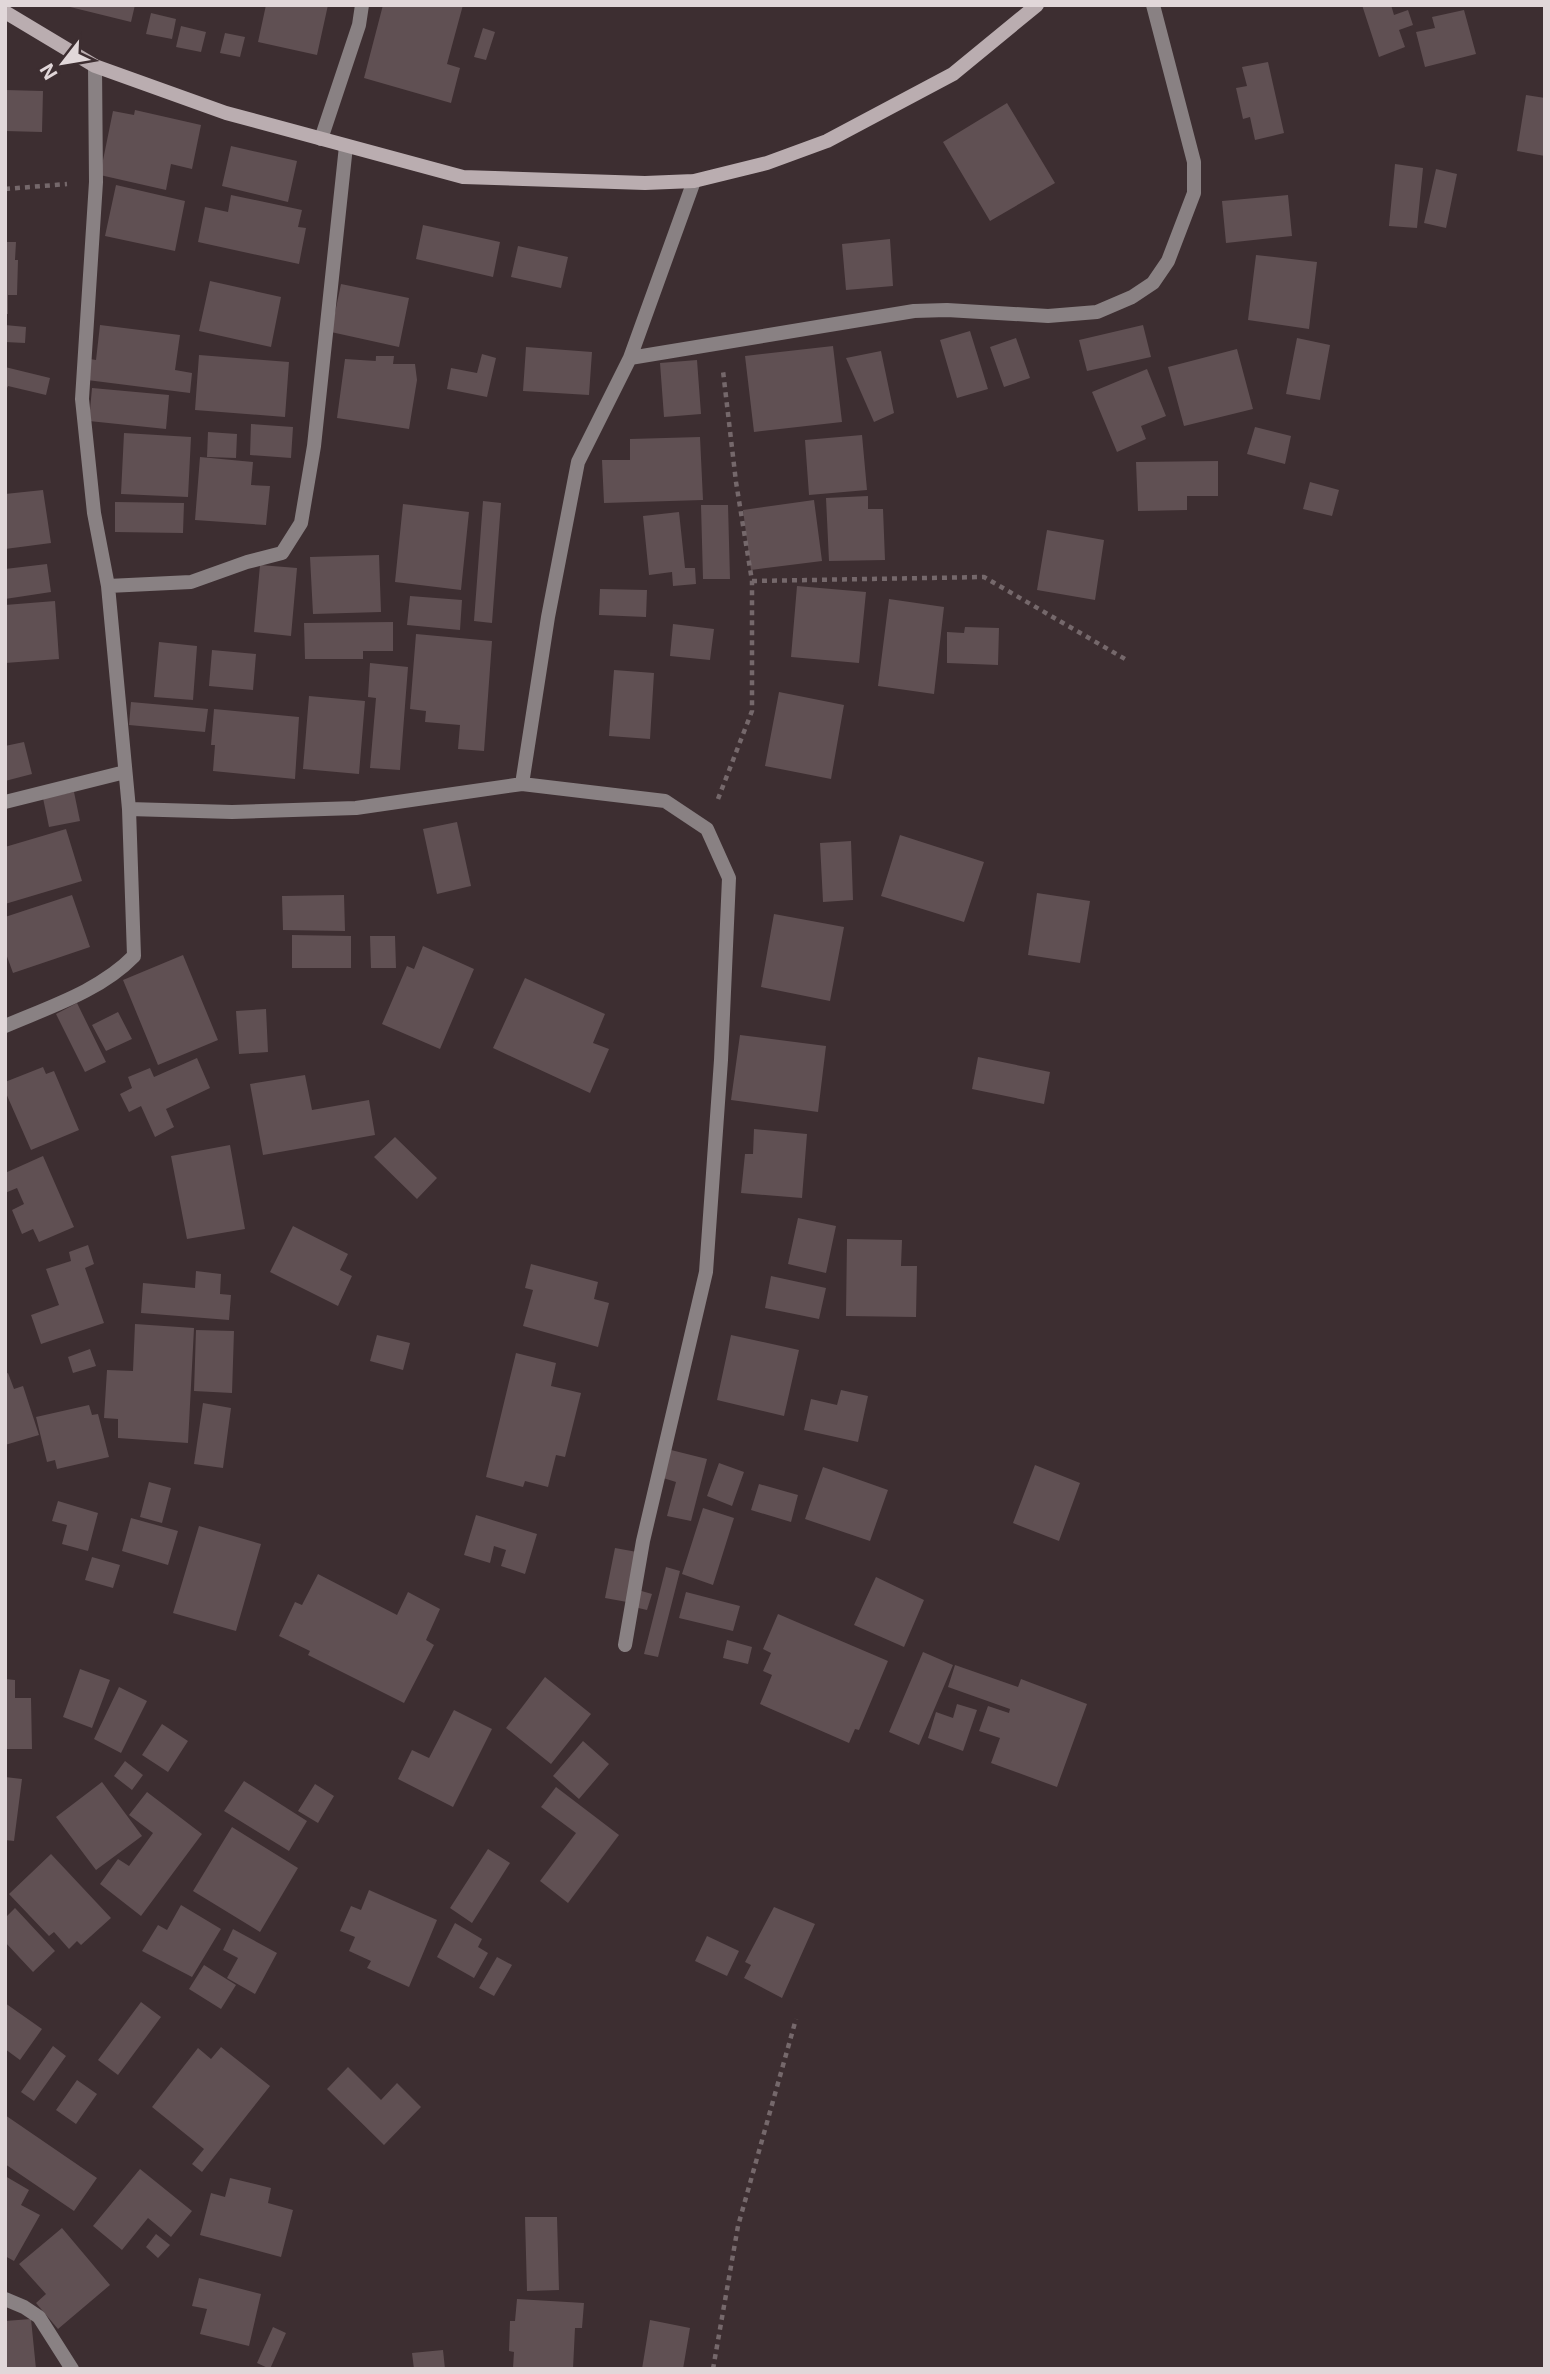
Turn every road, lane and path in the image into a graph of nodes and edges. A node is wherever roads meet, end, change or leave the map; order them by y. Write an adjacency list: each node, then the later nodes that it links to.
1 (362, 5): 6 (street)
2 (1037, 5): 8 (street)
3 (1153, 5): 11 (street)
4 (5, 12): 5 (street)
5 (95, 66): 6 (street); 9 (street)
6 (321, 139): 7 (street)
7 (346, 146): 8 (street); 14 (street)
8 (694, 181): 12 (street)
9 (96, 182): 10 (path); 14 (street)
10 (5, 189)
11 (720, 343): 12 (street); 13 (path)
12 (630, 358): 17 (street)
13 (752, 581): 15 (path); 20 (path)
14 (108, 586): 16 (street)
15 (1125, 659)
16 (125, 772): 18 (street); 19 (street)
17 (522, 784): 19 (street); 20 (street)
18 (5, 802)
19 (130, 809): 21 (street)
20 (707, 829): 22 (street)
21 (5, 1026)
22 (625, 1645)
23 (796, 2019): 26 (path)
24 (5, 2299): 25 (street)
25 (72, 2369)
26 (713, 2369)

